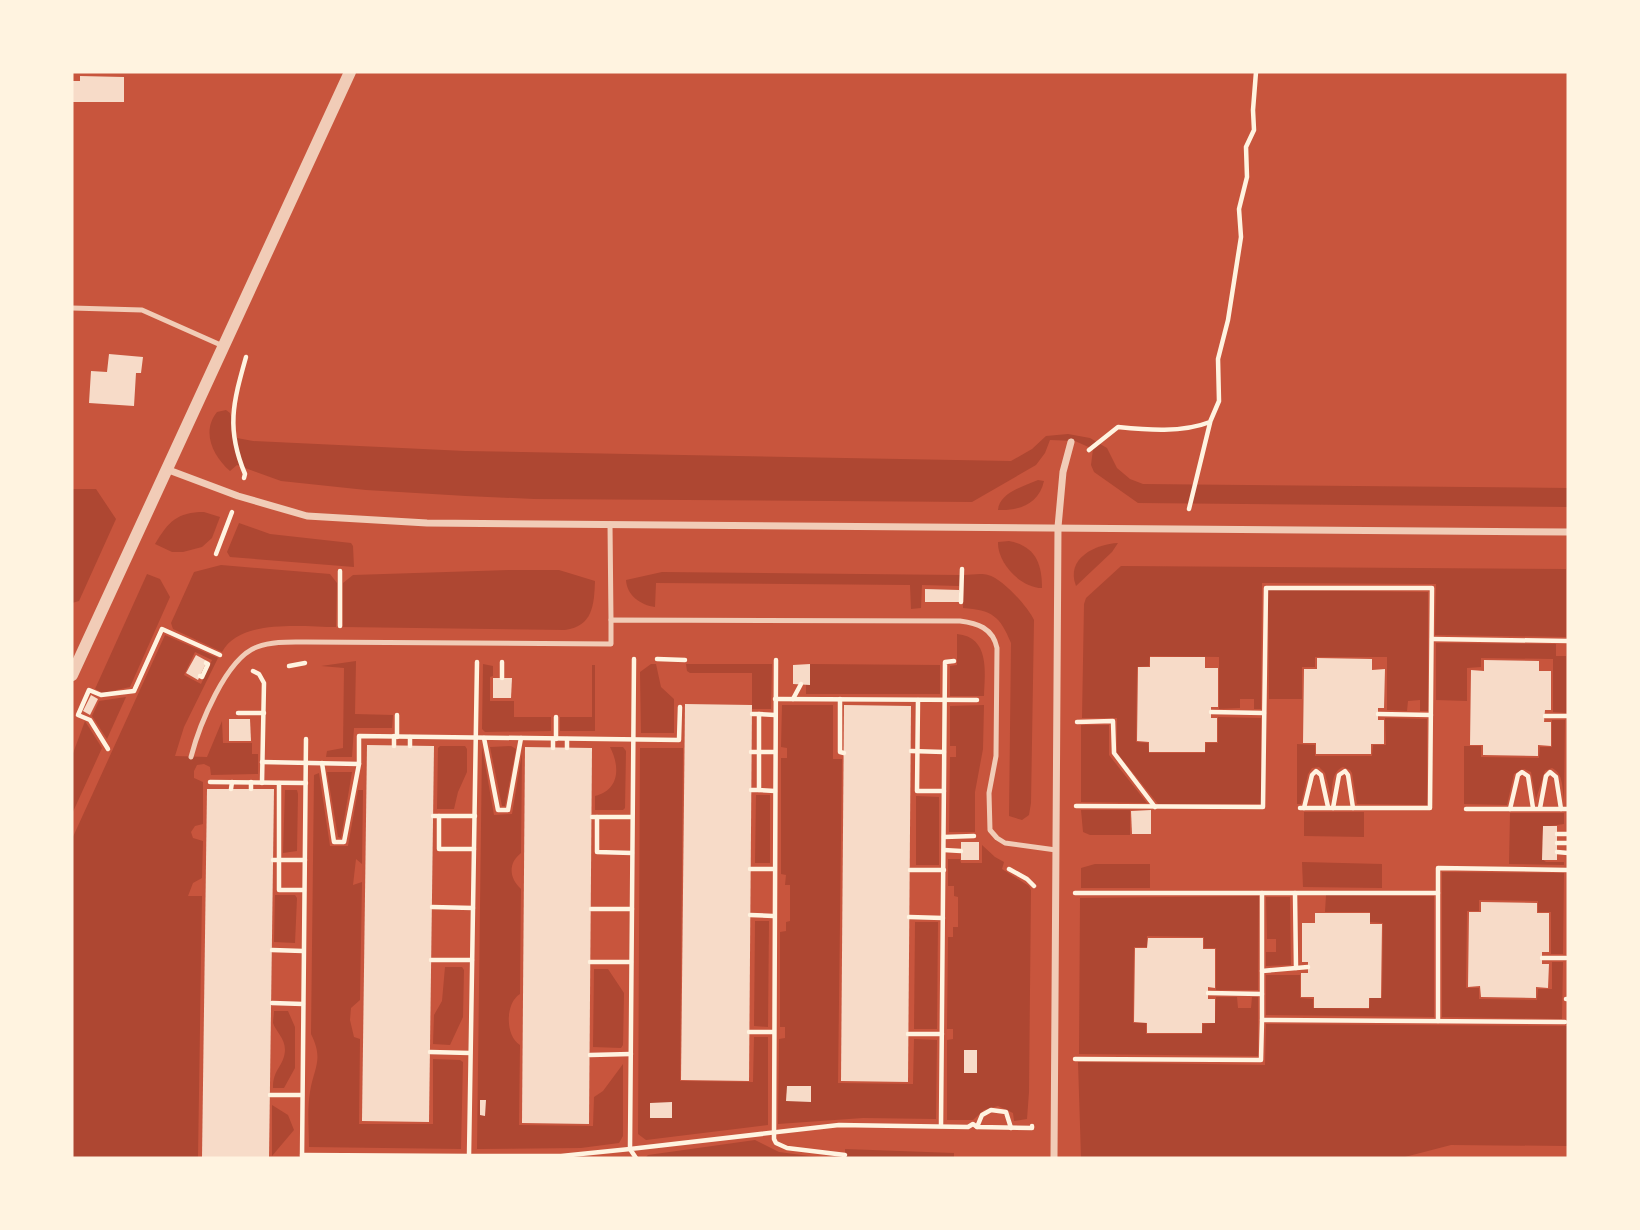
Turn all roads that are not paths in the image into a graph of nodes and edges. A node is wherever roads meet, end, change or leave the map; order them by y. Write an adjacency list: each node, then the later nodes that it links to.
1 (350, 72): 3 (street)
2 (72, 308): 3 (lane)
3 (223, 346): 5 (street)
4 (1071, 442): 7 (street)
5 (166, 469): 6 (street); 10 (street)
6 (610, 524): 7 (street); 9 (lane)
7 (1058, 527): 8 (street); 12 (street)
8 (1568, 532)
9 (611, 620): 11 (lane); 12 (lane)
10 (72, 675)
11 (191, 757)
12 (1056, 850): 13 (street)
13 (1054, 1158)

